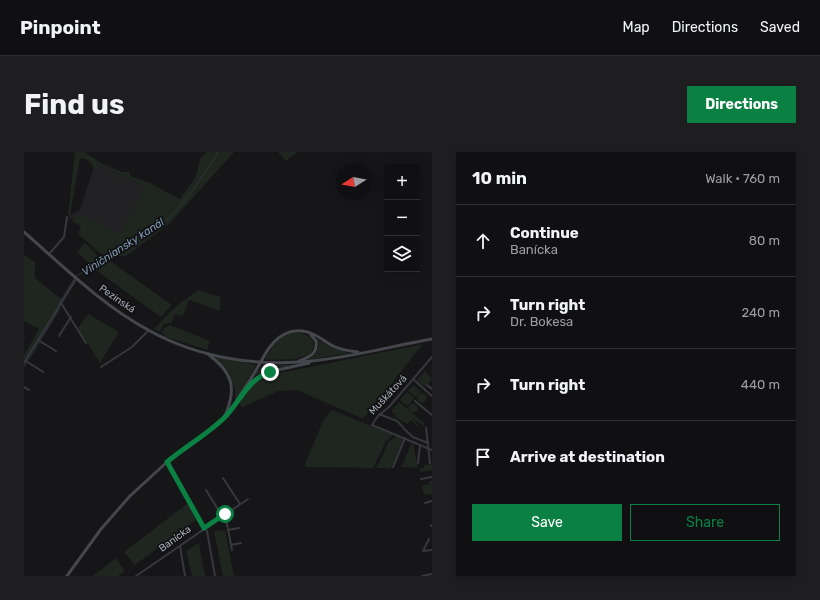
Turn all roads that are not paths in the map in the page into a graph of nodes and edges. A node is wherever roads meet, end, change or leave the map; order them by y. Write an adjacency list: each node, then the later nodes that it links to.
1 (67, 217): 3 (street)
2 (24, 232): 3 (main road, Pezinská)
3 (48, 254): 4 (main road, Pezinská)
4 (75, 278): 5 (street); 7 (main road, Pezinská)
5 (61, 303): 6 (street); 10 (street)
6 (71, 317): 9 (street); 12 (street)
7 (149, 330): 14 (main road, Pezinská); 20 (street)
8 (307, 333): 15 (main road); 19 (main road); 23 (main road, bridge)
9 (59, 336)
10 (38, 340): 13 (street); 18 (street)
11 (432, 340): 15 (main road)
12 (86, 343)
13 (56, 351)
14 (205, 352): 19 (main road); 32 (main road)
15 (359, 353): 17 (main road)
16 (432, 357): 22 (street, Muškátová)
17 (314, 361): 19 (main road); 23 (main road)
18 (25, 362): 21 (street)
19 (295, 362)
20 (101, 367)
21 (43, 372)
22 (413, 380): 28 (street); 30 (street, Muškátová)
23 (248, 385): 32 (main road)
24 (427, 385): 26 (street)
25 (24, 387): 27 (street)
26 (432, 389)
27 (29, 390)
28 (432, 396)
29 (415, 401): 31 (street)
30 (379, 414): 34 (street, Muškátová); 35 (street)
31 (432, 415)
32 (224, 419): 39 (main road)
33 (426, 428): 35 (street)
34 (405, 438): 36 (street); 42 (street)
35 (428, 443): 37 (street)
36 (420, 445): 37 (street); 40 (street)
37 (429, 448): 38 (street); 41 (street)
38 (432, 450)
39 (167, 462): 52 (street); 62 (main road)
40 (418, 463)
41 (430, 463)
42 (393, 467)
43 (432, 477): 45 (street)
44 (223, 478): 50 (street)
45 (421, 479)
46 (206, 490): 51 (street)
47 (248, 499): 50 (street, Banícka)
48 (432, 501): 49 (street)
49 (425, 503)
50 (240, 504): 51 (street, Banícka)
51 (223, 515): 52 (street, Banícka); 54 (street)
52 (204, 528): 58 (street, Banícka); 65 (street)
53 (238, 528): 54 (street)
54 (228, 530): 57 (street)
55 (429, 539): 60 (street)
56 (241, 543): 57 (street)
57 (231, 545): 59 (street)
58 (180, 546): 63 (street, Banícka); 64 (street)
59 (232, 550)
60 (432, 550)
61 (432, 574): 66 (street)
62 (67, 576)
63 (136, 576)
64 (185, 576)
65 (215, 576)
66 (422, 576)

